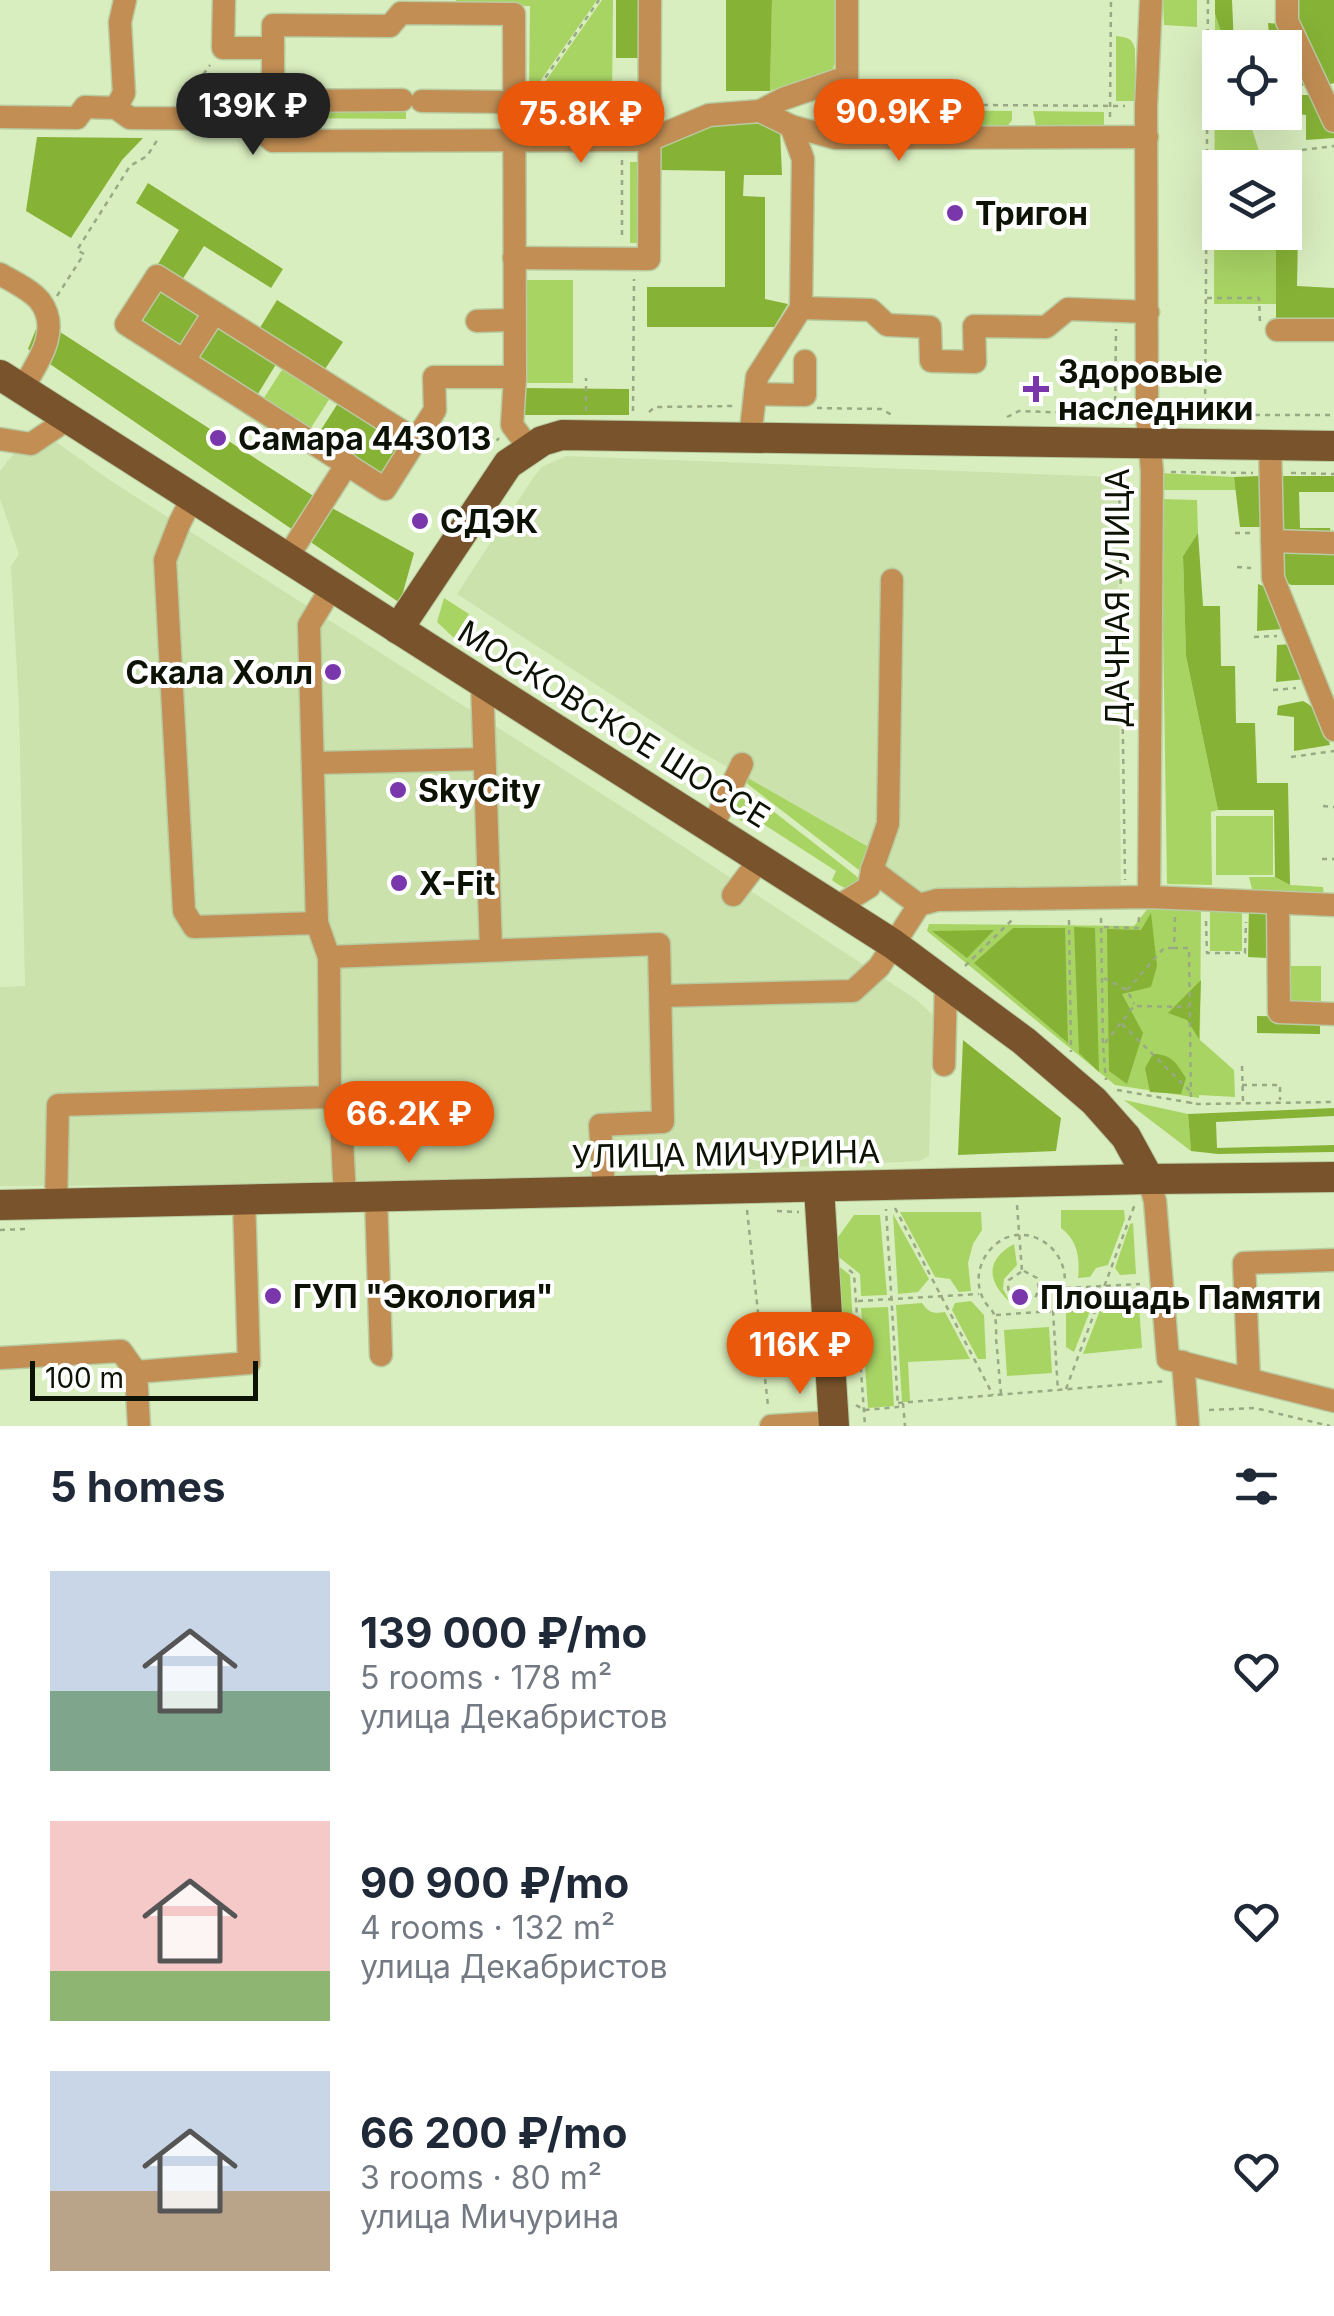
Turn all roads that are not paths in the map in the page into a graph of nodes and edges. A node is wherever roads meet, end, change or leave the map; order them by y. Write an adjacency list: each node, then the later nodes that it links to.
1 (125, 0): 10 (street)
2 (224, 0): 7 (street)
3 (650, 0): 18 (street)
4 (846, 0): 11 (street)
5 (1151, 0): 15 (street, ДАЧНАЯ УЛИЦА)
6 (1287, 0): 13 (street)
7 (273, 48): 8 (street); 9 (street)
8 (524, 98): 9 (street); 16 (street)
9 (273, 101): 19 (street)
10 (116, 108): 12 (street); 19 (street)
11 (760, 110): 14 (street); 18 (street)
12 (0, 117)
13 (1334, 121)
14 (792, 126): 15 (street); 23 (street)
15 (1146, 136): 24 (street, ДАЧНАЯ УЛИЦА)
16 (513, 139): 17 (street); 18 (street); 21 (street)
17 (412, 140): 19 (street); 20 (street)
18 (650, 140): 21 (street)
19 (273, 141)
20 (411, 165)
21 (514, 258): 26 (street)
22 (0, 274): 33 (street)
23 (801, 308): 24 (street); 34 (street)
24 (1148, 312): 39 (street, ДАЧНАЯ УЛИЦА)
25 (214, 313): 30 (street); 30 (street); 38 (street)
26 (514, 320): 27 (street); 32 (street)
27 (477, 321)
28 (1269, 330): 29 (street)
29 (1334, 330)
30 (184, 360): 43 (street)
31 (805, 361): 34 (street)
32 (514, 378): 38 (street); 40 (street)
33 (11, 382): 35 (main road, МОСКОВСКОЕ ШОССЕ)
34 (754, 401): 37 (street)
35 (68, 419): 36 (street); 44 (main road, МОСКОВСКОЕ ШОССЕ)
36 (0, 438)
37 (750, 438): 39 (main road); 40 (main road)
38 (416, 440): 43 (street)
39 (1149, 443): 42 (main road); 61 (street, ДАЧНАЯ УЛИЦА)
40 (516, 446): 50 (main road)
41 (1334, 446): 42 (main road)
42 (1270, 459): 45 (street)
43 (347, 464): 47 (street)
44 (192, 498): 47 (main road, МОСКОВСКОЕ ШОССЕ); 65 (street)
45 (1272, 541): 46 (street); 52 (street)
46 (1334, 542)
47 (287, 558): 49 (main road, МОСКОВСКОЕ ШОССЕ)
48 (892, 580): 58 (street)
49 (332, 587): 50 (main road, МОСКОВСКОЕ ШОССЕ); 54 (street)
50 (398, 629): 51 (main road, МОСКОВСКОЕ ШОССЕ)
51 (482, 682): 53 (street); 56 (main road, МОСКОВСКОЕ ШОССЕ)
52 (1334, 730)
53 (484, 759): 54 (street); 67 (street)
54 (313, 764): 65 (street)
55 (742, 764): 56 (street)
56 (712, 828): 57 (main road, МОСКОВСКОЕ ШОССЕ)
57 (761, 858): 59 (street); 64 (main road, МОСКОВСКОЕ ШОССЕ)
58 (872, 870): 62 (street); 64 (street)
59 (733, 895)
60 (1278, 902): 61 (street); 63 (street); 71 (street)
61 (1138, 904): 62 (street)
62 (918, 905): 66 (street)
63 (1334, 905)
64 (837, 906): 66 (main road, МОСКОВСКОЕ ШОССЕ)
65 (316, 924): 68 (street)
66 (893, 944): 69 (main road, МОСКОВСКОЕ ШОССЕ); 70 (street)
67 (491, 950): 68 (street); 70 (street)
68 (329, 957): 73 (street)
69 (956, 974): 72 (street); 77 (main road, МОСКОВСКОЕ ШОССЕ)
70 (661, 996): 78 (street)
71 (1334, 1014)
72 (944, 1065)
73 (330, 1097): 74 (street); 80 (street); 82 (street)
74 (426, 1097)
75 (1334, 1177): 77 (main road, УЛИЦА МИЧУРИНА)
76 (819, 1188): 77 (main road, УЛИЦА МИЧУРИНА); 78 (main road, УЛИЦА МИЧУРИНА); 91 (main road)
77 (1142, 1191): 87 (street)
78 (604, 1192): 79 (main road, УЛИЦА МИЧУРИНА)
79 (376, 1196): 80 (main road, УЛИЦА МИЧУРИНА); 85 (street)
80 (344, 1197): 81 (main road, УЛИЦА МИЧУРИНА)
81 (244, 1199): 82 (main road, УЛИЦА МИЧУРИНА); 88 (street)
82 (56, 1203): 83 (main road, УЛИЦА МИЧУРИНА)
83 (0, 1205)
84 (1334, 1260): 89 (street)
85 (381, 1354)
86 (0, 1358): 88 (street)
87 (1175, 1367): 89 (street); 93 (street)
88 (136, 1372): 94 (street)
89 (1249, 1379): 90 (street)
90 (1334, 1402)
91 (839, 1416): 92 (street)
92 (770, 1417)
93 (1188, 1418)
94 (139, 1425): 95 (street)
95 (116, 1426)

